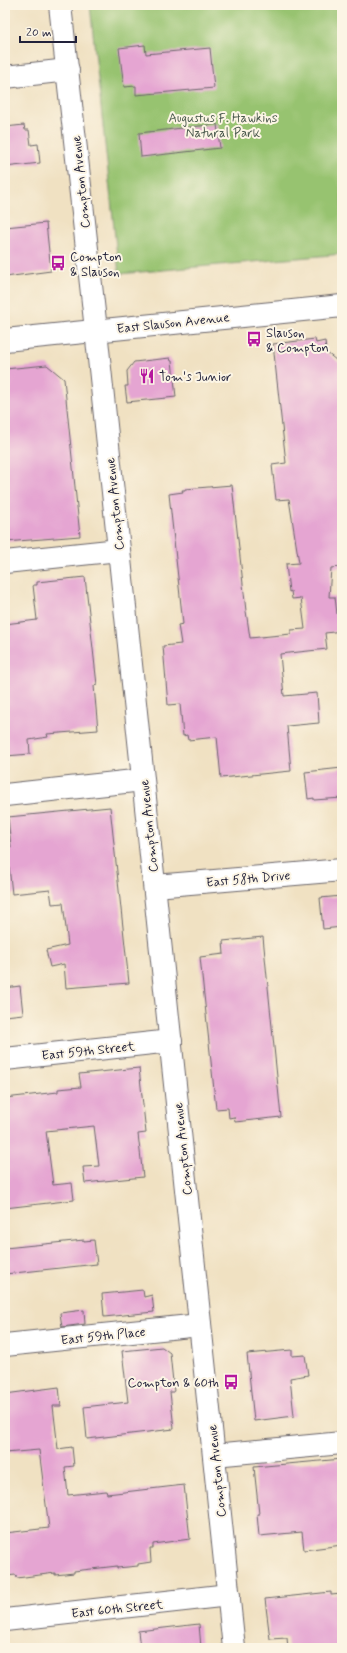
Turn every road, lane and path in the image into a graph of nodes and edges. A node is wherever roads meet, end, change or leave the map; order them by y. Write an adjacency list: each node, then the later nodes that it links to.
1 (60, 5): 2 (main road, Compton Avenue)
2 (68, 70): 3 (main road); 5 (main road, Compton Avenue)
3 (5, 77)
4 (342, 306): 5 (main road, East Slauson Avenue)
5 (96, 330): 6 (main road, East Slauson Avenue); 7 (main road, Compton Avenue)
6 (5, 340)
7 (119, 550): 8 (main road); 9 (main road, Compton Avenue)
8 (5, 562)
9 (143, 780): 10 (main road); 12 (main road, Compton Avenue)
10 (5, 795)
11 (342, 870): 12 (main road, East 58th Drive)
12 (154, 886): 13 (main road, Compton Avenue)
13 (171, 1041): 14 (main road, East 59th Street); 15 (main road, Compton Avenue)
14 (5, 1059)
15 (200, 1325): 16 (main road, East 59th Place); 18 (main road, Compton Avenue)
16 (5, 1345)
17 (342, 1443): 18 (main road)
18 (214, 1455): 19 (main road, Compton Avenue)
19 (229, 1595): 20 (main road, East 60th Street); 21 (main road, Compton Avenue)
20 (5, 1620)
21 (234, 1648)

